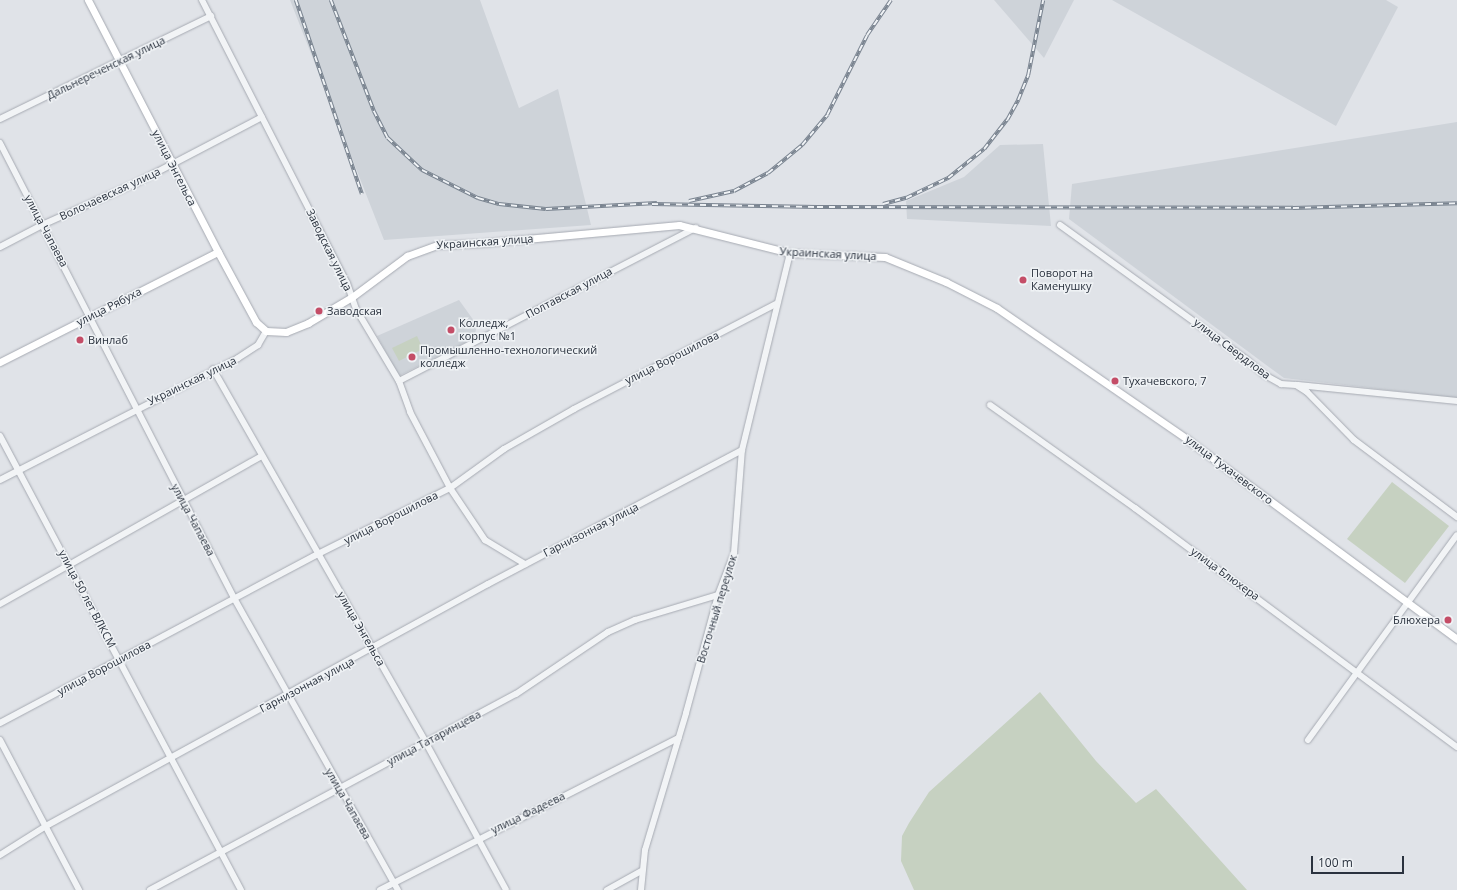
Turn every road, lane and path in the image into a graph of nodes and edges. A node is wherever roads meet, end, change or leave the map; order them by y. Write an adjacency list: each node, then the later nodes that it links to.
1 (88, 0): 4 (main road, улица Энгельса)
2 (202, 0): 3 (street, Заводская улица)
3 (211, 16): 4 (street, Дальнереченская улица); 5 (street, Заводская улица)
4 (120, 62): 6 (street, Дальнереченская улица); 8 (main road, улица Энгельса)
5 (262, 117): 8 (street, Волочаевская улица); 15 (street, Заводская улица)
6 (0, 119)
7 (0, 143): 9 (street, улица Чапаева)
8 (172, 164): 9 (street, Волочаевская улица); 13 (main road, улица Энгельса)
9 (42, 225): 12 (street, Волочаевская улица); 18 (street, улица Чапаева)
10 (1060, 225): 23 (street, улица Свердлова)
11 (696, 228): 14 (main road, Украинская улица); 15 (main road, Украинская улица); 22 (street, Полтавская улица)
12 (0, 247)
13 (218, 252): 18 (main road, улица Рябуха); 19 (main road, улица Энгельса)
14 (790, 253): 16 (street, Восточный переулок); 17 (main road, Украинская улица)
15 (352, 297): 19 (main road, Украинская улица); 22 (street, Заводская улица)
16 (776, 304): 28 (street, Восточный переулок); 32 (street, улица Ворошилова)
17 (997, 308): 41 (main road, улица Тухачевского)
18 (91, 317): 20 (main road, улица Рябуха); 26 (street, улица Чапаева)
19 (266, 331): 21 (street, Украинская улица)
20 (0, 362)
21 (213, 369): 26 (street, Украинская улица); 29 (street, улица Энгельса)
22 (399, 380): 32 (street, Заводская улица)
23 (1296, 385): 24 (street); 34 (street, улица Свердлова)
24 (1457, 401)
25 (990, 405): 46 (street, улица Блюхера)
26 (137, 408): 30 (street, Украинская улица); 33 (street, улица Чапаева)
27 (0, 436): 30 (street, улица 50 лет ВЛКСМ)
28 (742, 450): 37 (street, Гарнизонная улица); 39 (street, Восточный переулок)
29 (262, 456): 33 (street); 36 (street, улица Энгельса)
30 (19, 470): 31 (street, Украинская улица); 38 (street, улица 50 лет ВЛКСМ)
31 (0, 480)
32 (450, 488): 36 (street, улица Ворошилова); 37 (street, Заводская улица)
33 (183, 502): 38 (street); 40 (street, улица Чапаева)
34 (1457, 517)
35 (1457, 536): 41 (street)
36 (318, 554): 40 (street, улица Ворошилова); 44 (street, улица Энгельса)
37 (526, 564): 44 (street, Гарнизонная улица)
38 (70, 566): 42 (street); 45 (street, улица 50 лет ВЛКСМ)
39 (718, 594): 49 (street, Восточный переулок); 52 (street, улица Татаринцева)
40 (234, 598): 45 (street, улица Ворошилова); 47 (street, улица Чапаева)
41 (1408, 603): 43 (main road, улица Тухачевского); 46 (street)
42 (0, 604)
43 (1457, 639)
44 (372, 649): 47 (street, Гарнизонная улица); 52 (street, улица Энгельса)
45 (120, 660): 48 (street, улица Ворошилова); 54 (street, улица 50 лет ВЛКСМ)
46 (1358, 672): 51 (street); 53 (street, улица Блюхера)
47 (287, 696): 54 (street, Гарнизонная улица); 55 (street, улица Чапаева)
48 (0, 723)
49 (678, 738): 57 (street, улица Фадеева); 60 (street, Восточный переулок)
50 (0, 740): 56 (street)
51 (1308, 740)
52 (426, 743): 55 (street, улица Татаринцева); 57 (street, улица Энгельса)
53 (1457, 747)
54 (169, 759): 56 (street, Гарнизонная улица); 58 (street, улица 50 лет ВЛКСМ)
55 (339, 789): 58 (street, улица Татаринцева); 61 (street, улица Чапаева)
56 (46, 826): 59 (street, Гарнизонная улица); 62 (street)
57 (477, 838): 61 (street, улица Фадеева); 67 (street, улица Энгельса)
58 (221, 852): 63 (street, улица Татаринцева); 64 (street, улица 50 лет ВЛКСМ)
59 (0, 855)
60 (641, 871): 68 (street); 69 (street, Восточный переулок)
61 (394, 883): 65 (street, улица Фадеева); 66 (street, улица Чапаева)
62 (79, 890)
63 (150, 890)
64 (241, 890)
65 (380, 890)
66 (398, 890)
67 (506, 890)
68 (607, 890)
69 (641, 890)

